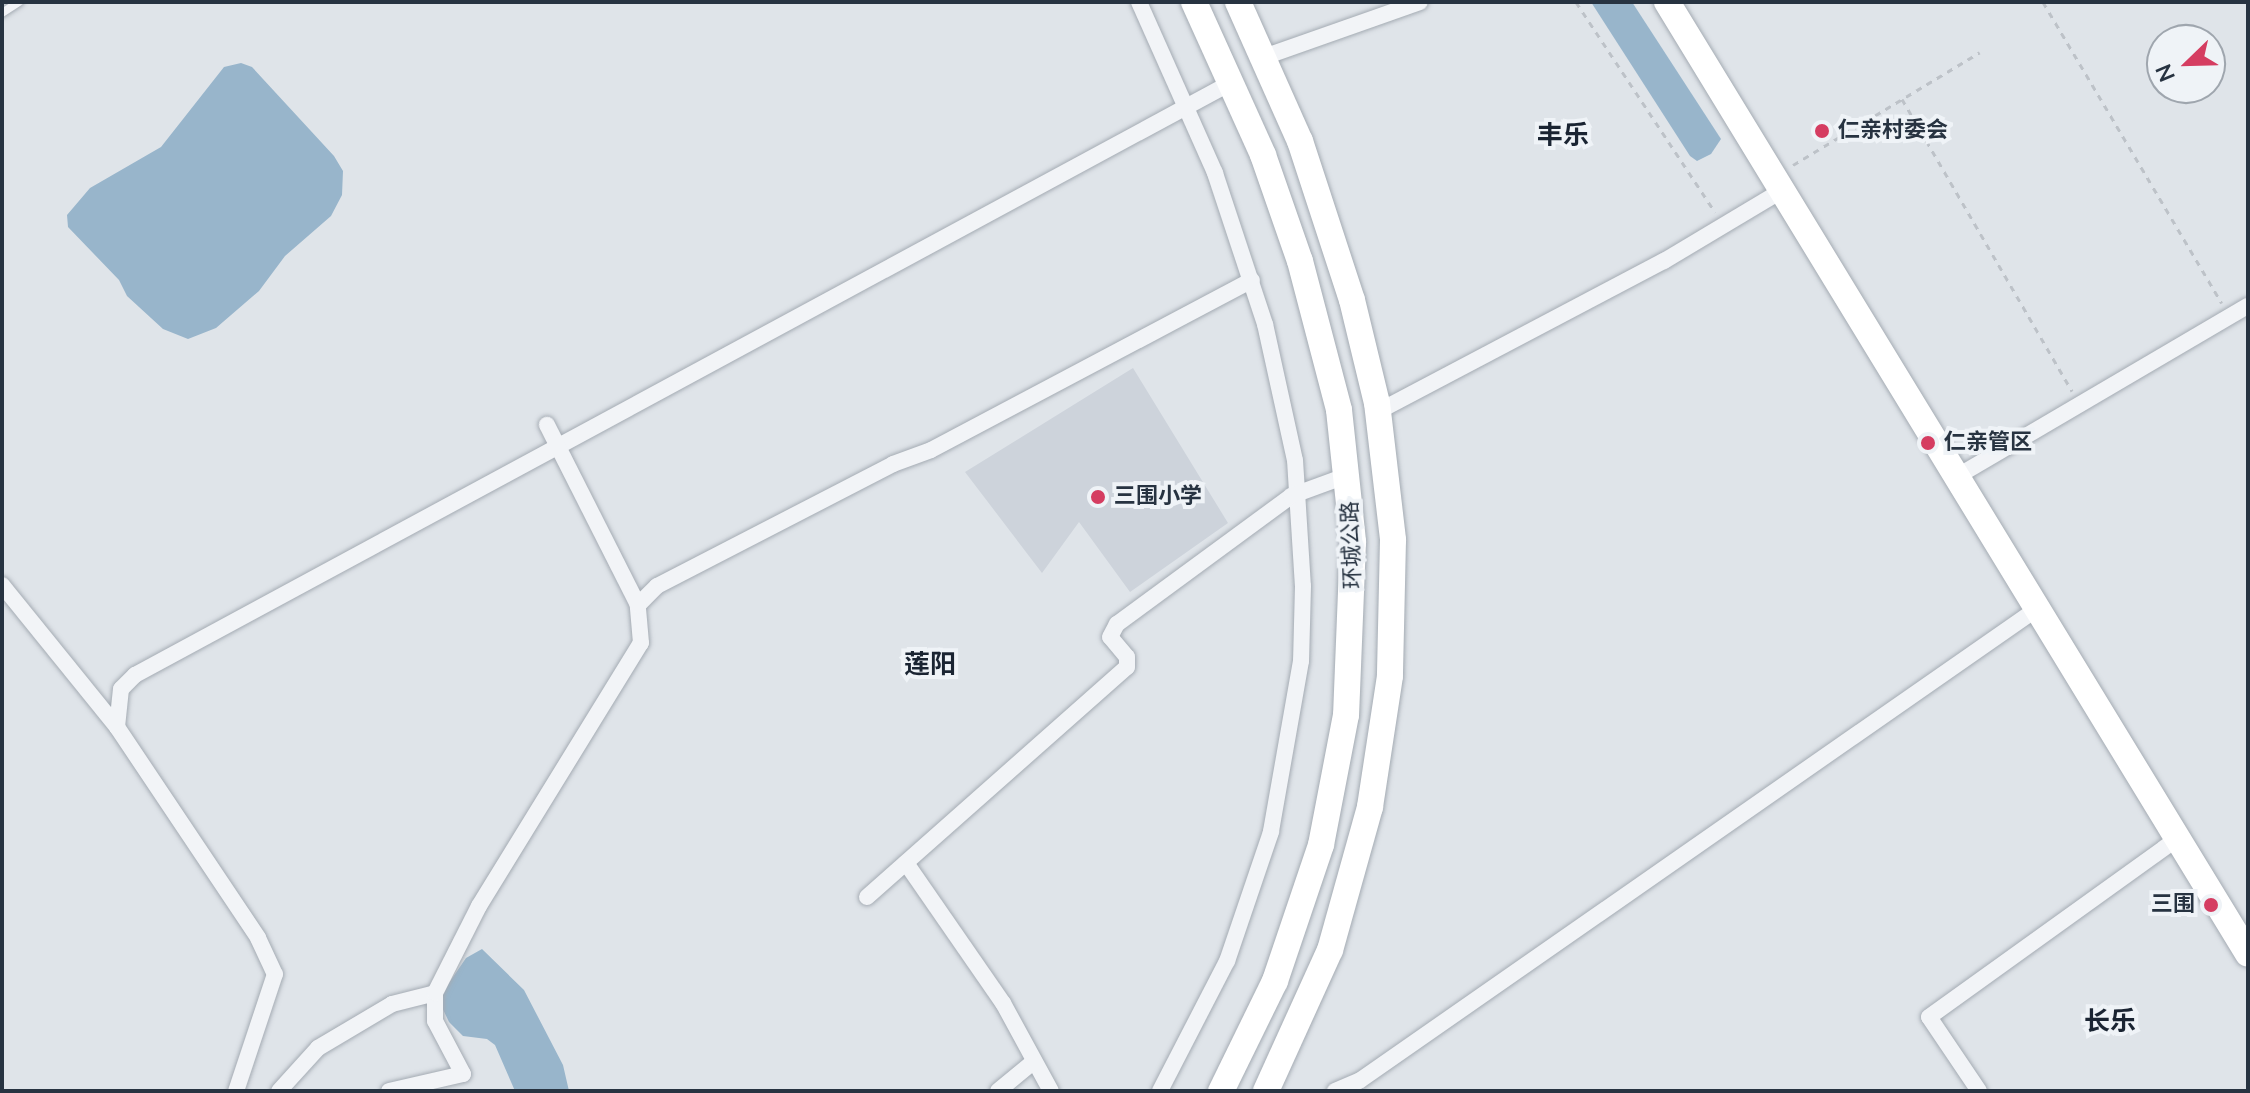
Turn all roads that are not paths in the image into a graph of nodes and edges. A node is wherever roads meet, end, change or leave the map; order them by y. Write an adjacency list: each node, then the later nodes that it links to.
1 (19, 2): 7 (lane)
2 (1139, 2): 10 (street)
3 (1194, 2): 9 (main road, 环城公路)
4 (1238, 2): 8 (main road, 环城公路)
5 (1420, 2): 8 (street)
6 (1667, 2): 11 (main road)
7 (2, 13)
8 (1264, 57): 14 (main road, 环城公路)
9 (1232, 82): 10 (street); 17 (main road, 环城公路)
10 (1188, 107): 12 (street); 16 (street)
11 (1777, 184): 14 (street); 18 (main road)
12 (1252, 280): 19 (street); 21 (street)
13 (2248, 306): 18 (street)
14 (1379, 411): 37 (main road, 环城公路)
15 (547, 425): 16 (street)
16 (557, 446): 21 (street); 23 (street)
17 (1348, 475): 19 (street); 36 (main road, 环城公路)
18 (1956, 477): 22 (main road)
19 (1299, 493): 25 (street); 35 (street)
20 (2, 585): 23 (street)
21 (638, 605): 28 (street)
22 (2038, 608): 24 (main road); 38 (street)
23 (117, 727): 30 (street)
24 (2178, 838): 27 (main road); 39 (street)
25 (906, 863): 26 (street); 29 (street)
26 (867, 897)
27 (2248, 954)
28 (435, 993): 31 (street); 32 (street)
29 (1033, 1062): 33 (street); 34 (street)
30 (236, 1091)
31 (279, 1091)
32 (389, 1091)
33 (998, 1091)
34 (1051, 1091)
35 (1160, 1091)
36 (1221, 1091)
37 (1266, 1091)
38 (1335, 1091)
39 (1979, 1091)

